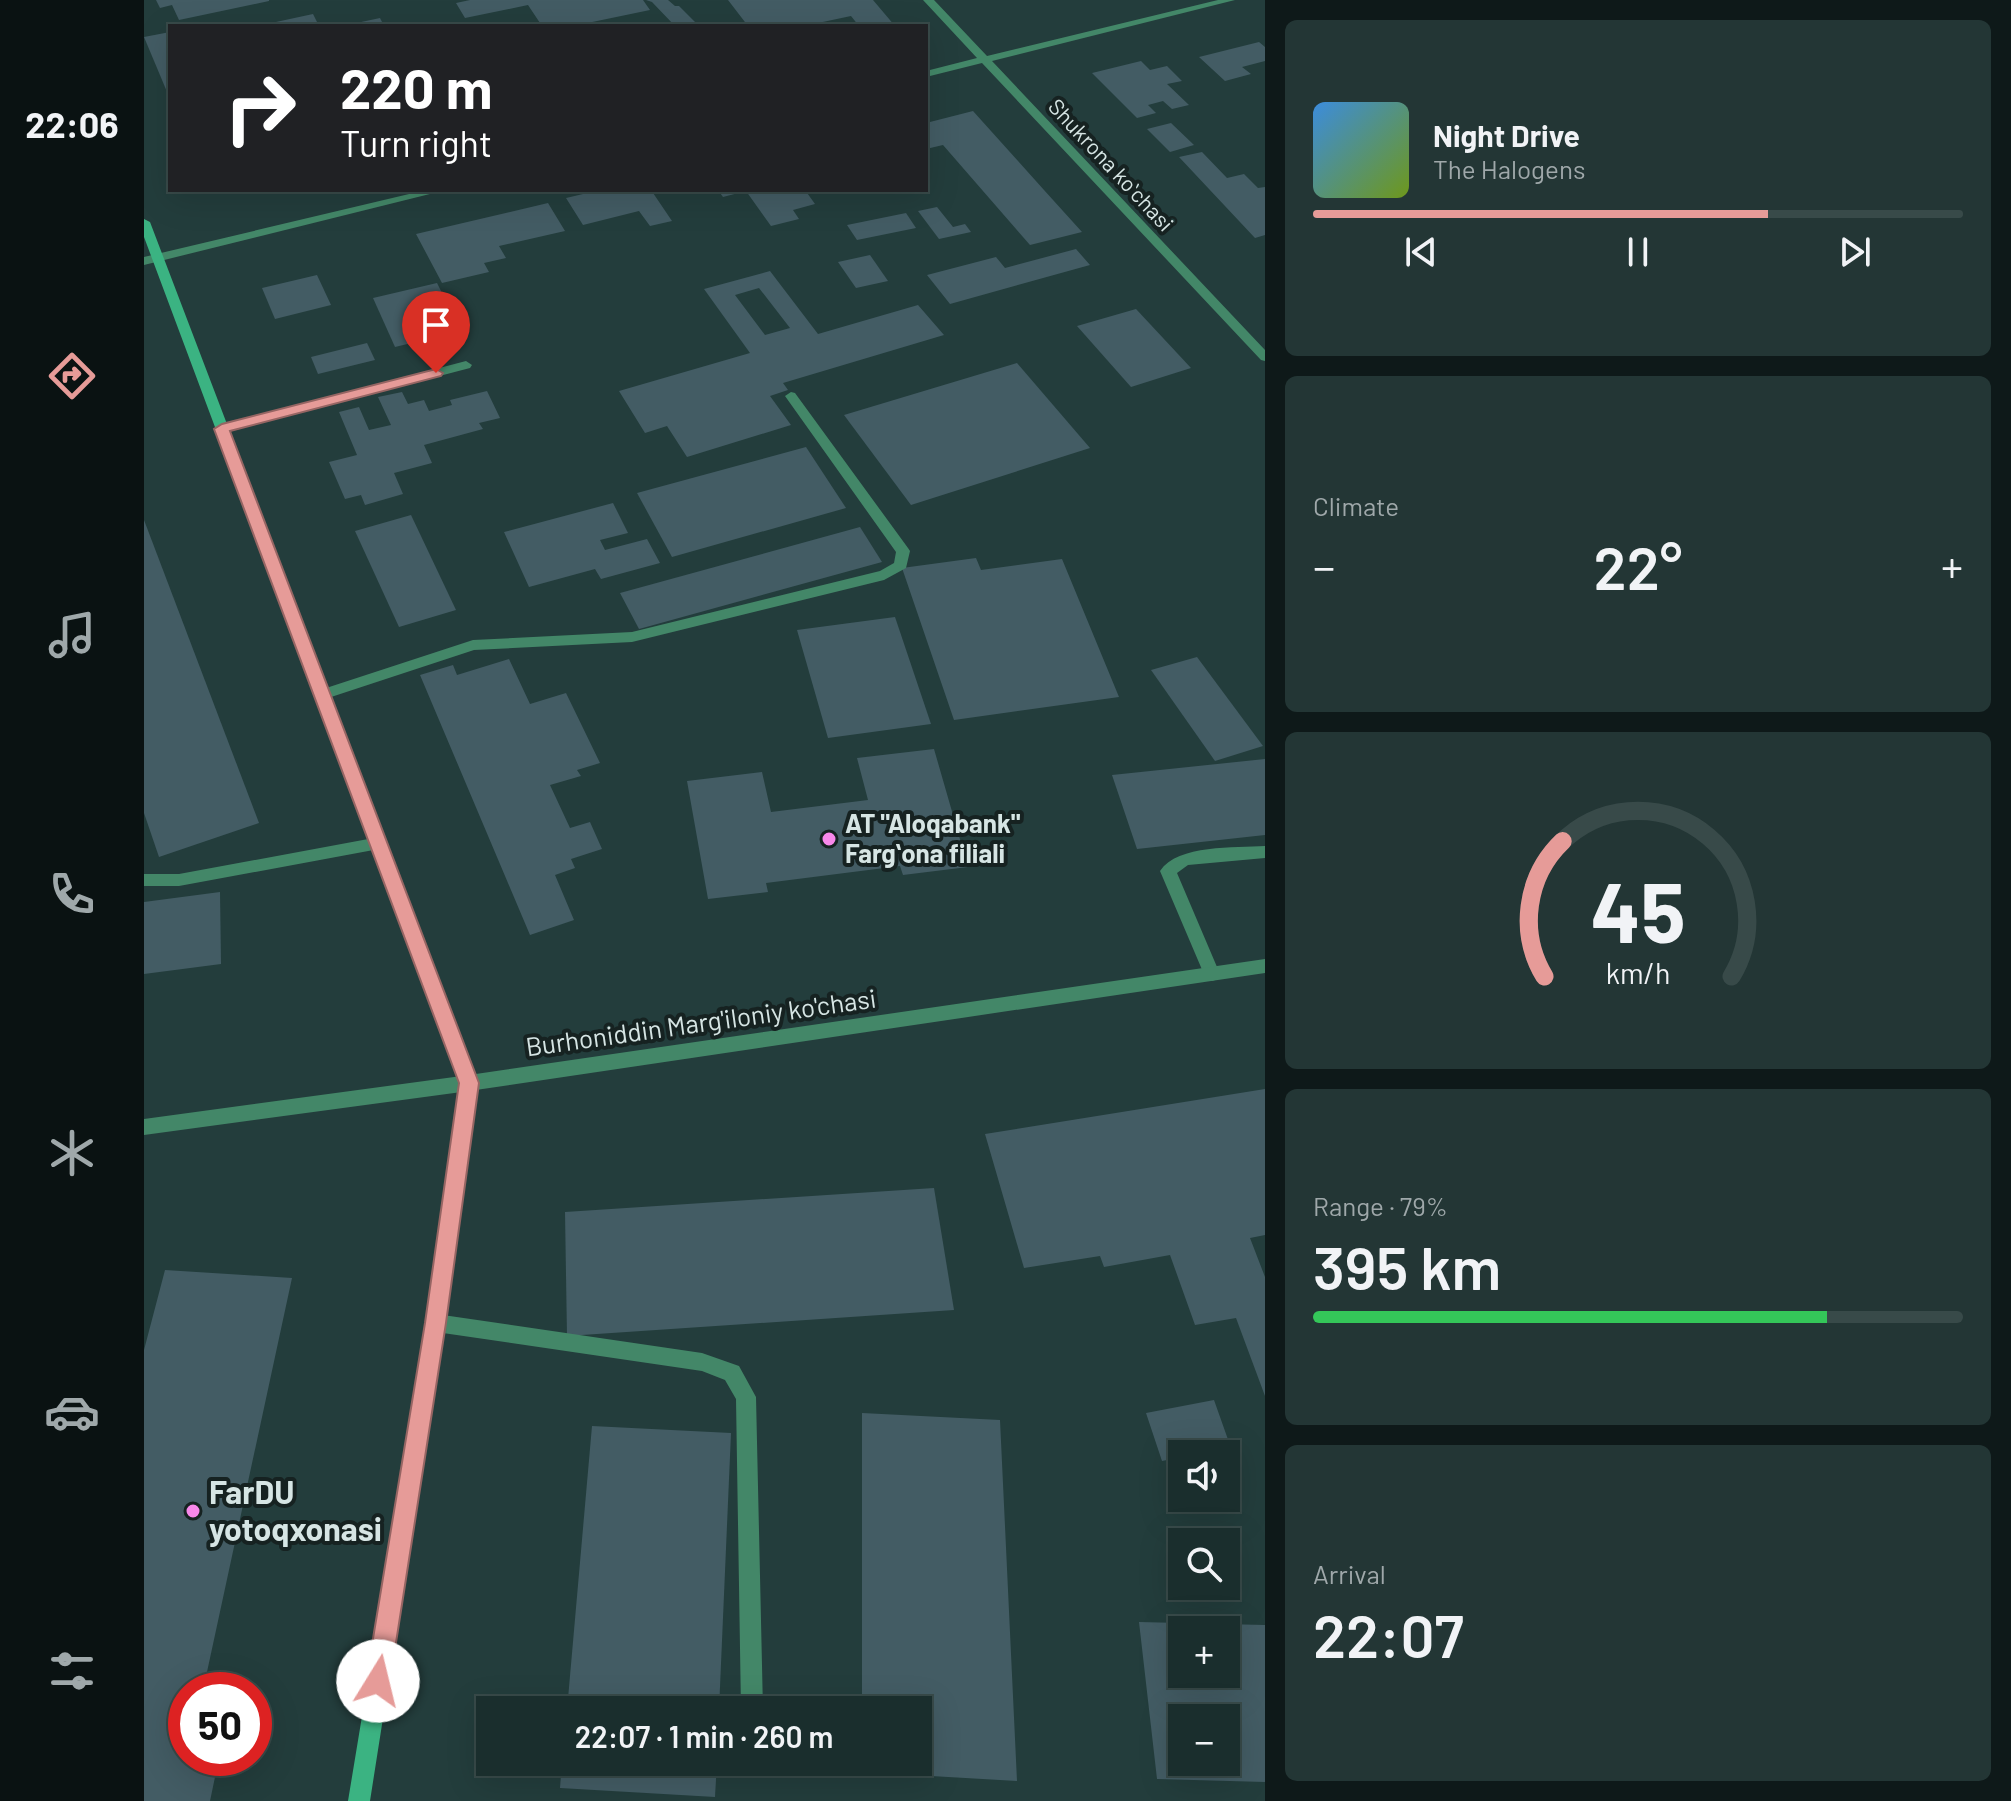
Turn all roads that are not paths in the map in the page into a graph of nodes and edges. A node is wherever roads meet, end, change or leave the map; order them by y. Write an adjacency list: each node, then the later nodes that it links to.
1 (928, 0): 3 (street, Shukrona koʻchasi)
2 (1230, 0): 3 (street)
3 (984, 60): 4 (street); 8 (street, Shukrona koʻchasi)
4 (928, 74)
5 (432, 192): 7 (street)
6 (144, 222): 7 (main road)
7 (151, 259): 11 (main road)
8 (1265, 357)
9 (466, 365): 11 (street)
10 (791, 396): 12 (street)
11 (222, 429): 12 (main road)
12 (322, 695): 13 (main road)
13 (379, 843): 15 (street); 18 (main road)
14 (1265, 852): 17 (street)
15 (144, 880)
16 (1265, 966): 17 (street, Burhoniddin Marg'iloniy ko'chasi)
17 (1212, 974): 18 (street, Burhoniddin Marg'iloniy ko'chasi)
18 (469, 1083): 19 (street, Burhoniddin Marg'iloniy ko'chasi); 20 (main road)
19 (144, 1127)
20 (436, 1323): 21 (street); 22 (main road)
21 (752, 1696)
22 (359, 1801)

